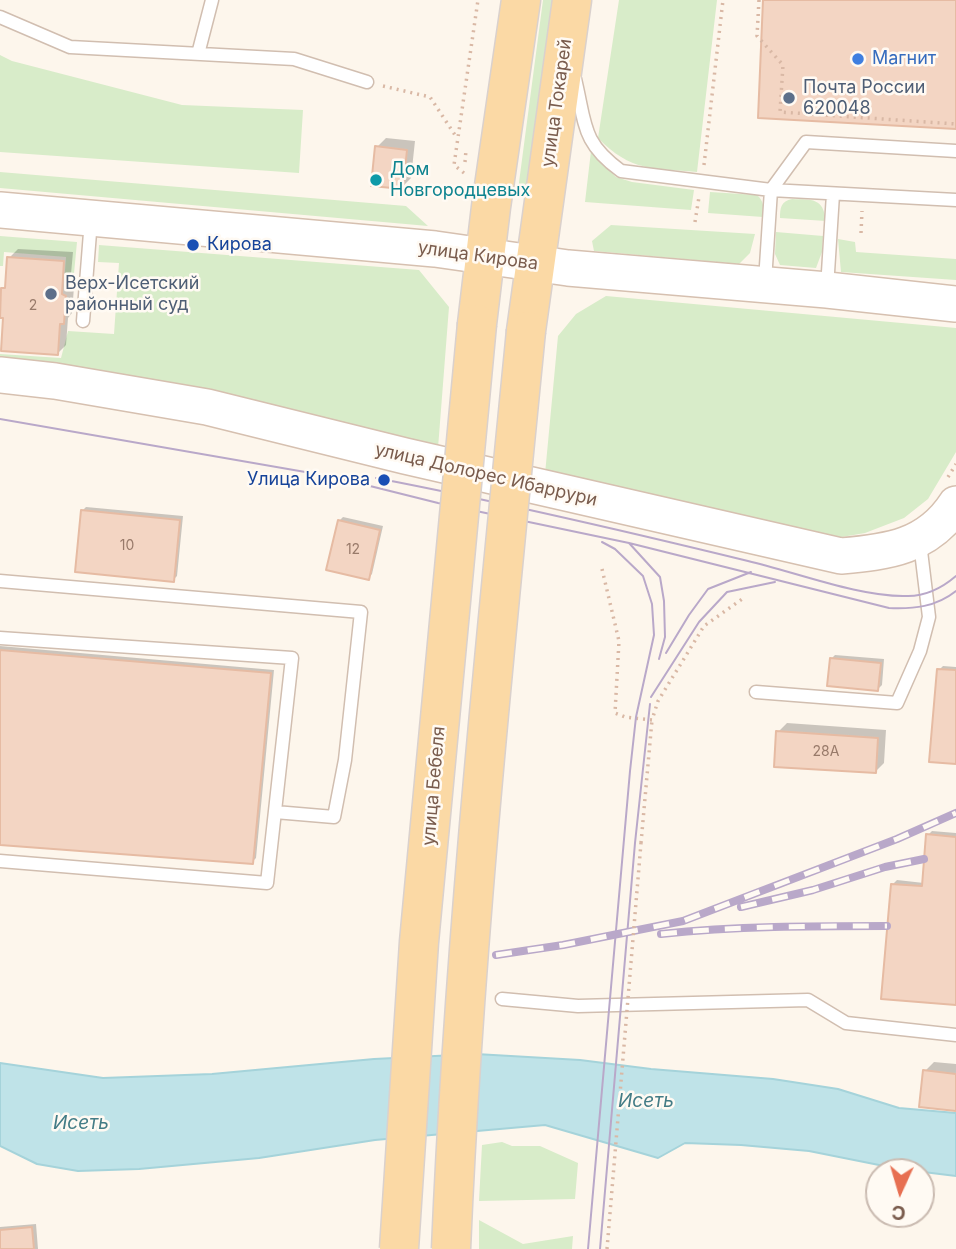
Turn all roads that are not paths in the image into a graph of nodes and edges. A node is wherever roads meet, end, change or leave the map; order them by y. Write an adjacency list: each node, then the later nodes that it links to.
1 (212, 0): 6 (lane)
2 (521, 0): 14 (main road)
3 (572, 0): 5 (main road, улица Токарей)
4 (0, 17): 6 (lane)
5 (566, 39): 9 (lane); 15 (main road, улица Токарей)
6 (198, 54): 7 (lane)
7 (368, 82)
8 (956, 151): 9 (lane)
9 (771, 190): 10 (lane); 16 (lane)
10 (833, 194): 11 (lane); 17 (lane)
11 (956, 200)
12 (0, 210): 13 (main road, улица Кирова)
13 (92, 217): 14 (main road, улица Кирова); 19 (lane)
14 (485, 256): 15 (main road, улица Кирова); 29 (main road, улица Бебеля, bridge)
15 (534, 263): 16 (main road, улица Кирова); 30 (main road, улица Токарей, bridge)
16 (765, 285): 17 (main road, улица Кирова)
17 (827, 290): 18 (main road, улица Кирова)
18 (956, 304)
19 (83, 321)
20 (0, 375): 21 (main road, улица Долорес Ибаррури)
21 (945, 522): 24 (lane)
22 (0, 581): 25 (lane)
23 (0, 638): 25 (lane)
24 (756, 692)
25 (275, 813): 26 (lane)
26 (0, 861)
27 (502, 999): 28 (lane)
28 (956, 1035)
29 (399, 1249)
30 (451, 1249)

